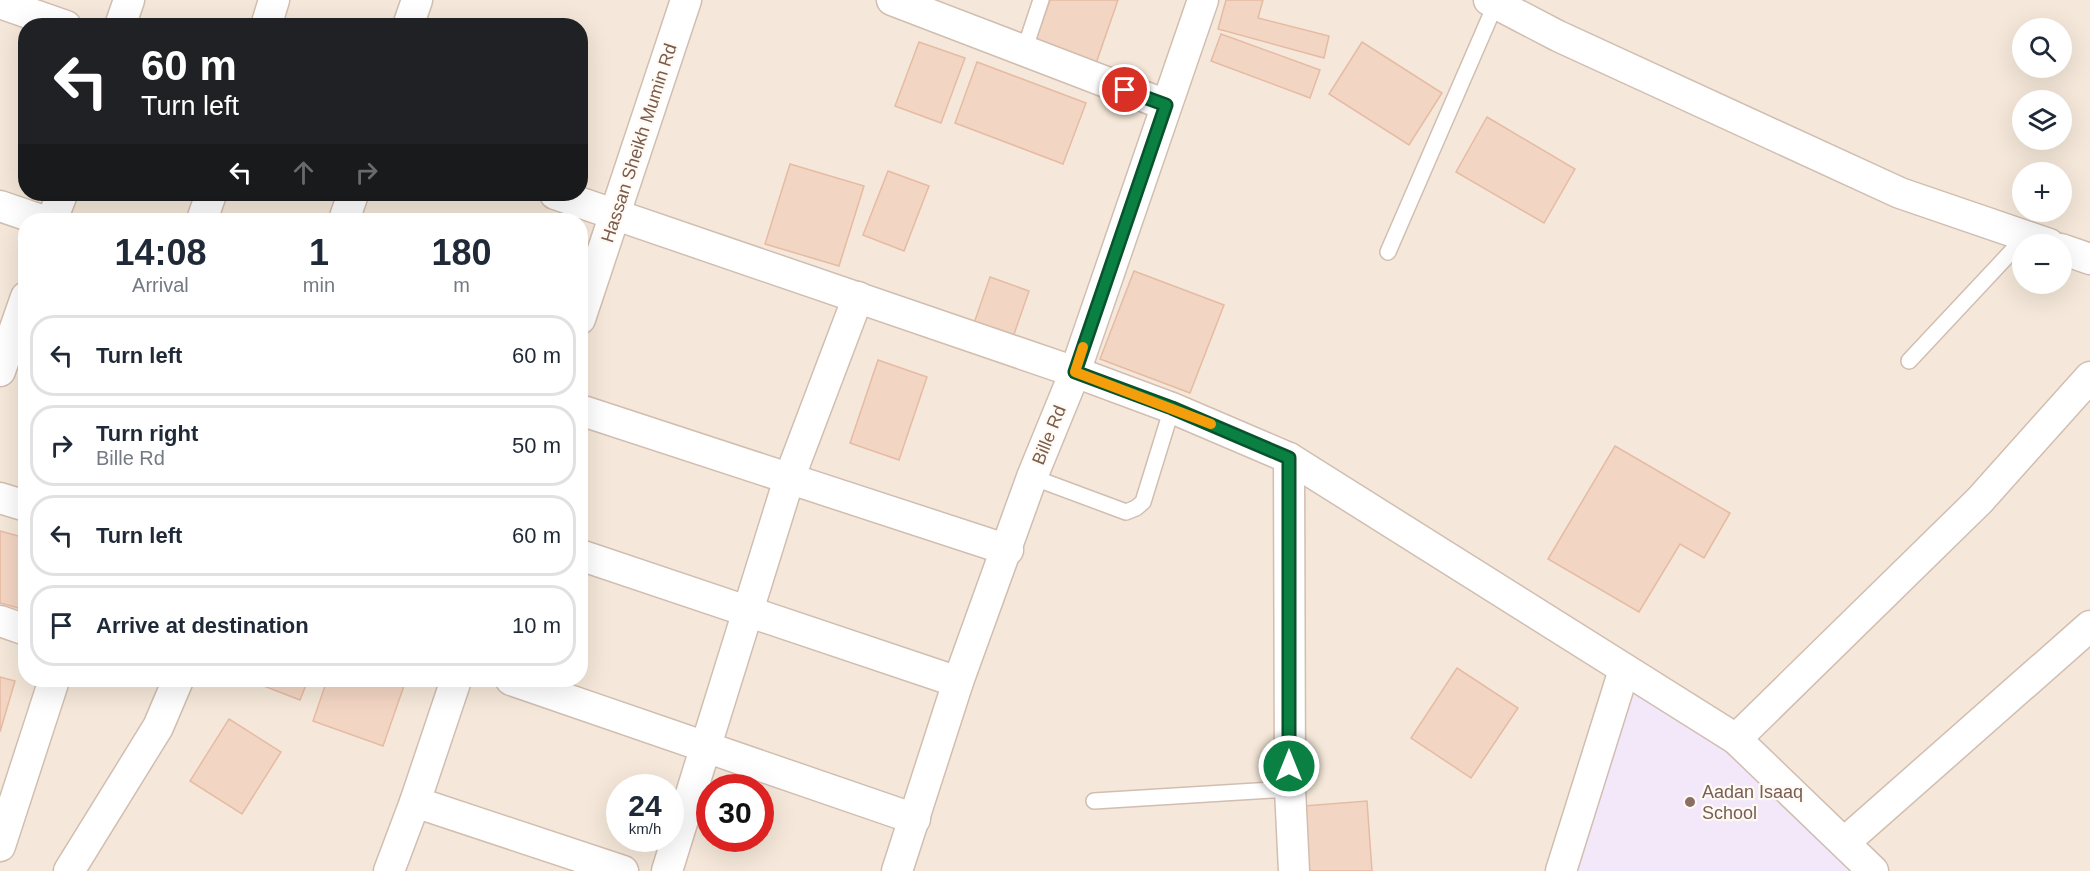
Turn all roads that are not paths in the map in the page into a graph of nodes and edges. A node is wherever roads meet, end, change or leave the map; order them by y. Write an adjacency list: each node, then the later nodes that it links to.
1 (129, 0): 11 (street)
2 (274, 0): 12 (street)
3 (417, 0): 13 (street)
4 (892, 0): 14 (street)
5 (1041, 0): 14 (lane)
6 (1203, 0): 15 (street, Bille Rd)
7 (680, 2): 19 (street, Hassan Sheikh Mumin Rd)
8 (1492, 2): 20 (street); 21 (lane)
9 (0, 3): 10 (street)
10 (43, 18)
11 (123, 18)
12 (268, 18)
13 (411, 18)
14 (1024, 51): 15 (street)
15 (1166, 105): 30 (street, Bille Rd)
16 (576, 201): 19 (street)
17 (0, 206): 18 (street)
18 (20, 213)
19 (617, 215): 25 (street, Hassan Sheikh Mumin Rd); 26 (street)
20 (2020, 234)
21 (1388, 252)
22 (2072, 253): 23 (street)
23 (2090, 259)
24 (2012, 264): 28 (lane)
25 (588, 297)
26 (858, 297): 30 (street); 36 (street)
27 (18, 320): 29 (street)
28 (1909, 361)
29 (0, 371)
30 (1075, 372): 32 (street); 35 (street, Bille Rd)
31 (2090, 377): 51 (street)
32 (1172, 408): 34 (street); 35 (lane)
33 (588, 413): 36 (street)
34 (1289, 458): 45 (street); 53 (street)
35 (1032, 477): 39 (street, Bille Rd)
36 (789, 479): 39 (street); 41 (street)
37 (0, 498): 38 (street)
38 (18, 504)
39 (1008, 550): 46 (street, Bille Rd)
40 (588, 558): 41 (street)
41 (748, 611): 46 (street); 52 (street)
42 (0, 621): 44 (street)
43 (2090, 626): 57 (street)
44 (18, 627)
45 (1624, 670): 51 (street); 65 (street)
46 (958, 682): 56 (street, Bille Rd)
47 (52, 687): 58 (street)
48 (175, 687): 59 (street)
49 (454, 687): 55 (street)
50 (531, 687): 52 (street)
51 (1736, 739): 57 (street)
52 (706, 747): 56 (street); 62 (street)
53 (1290, 789): 54 (lane); 64 (street)
54 (1094, 801)
55 (415, 802): 60 (street); 61 (street)
56 (915, 819): 63 (street, Bille Rd)
57 (1845, 842): 66 (street)
58 (0, 846)
59 (69, 871)
60 (389, 871)
61 (623, 871)
62 (667, 871)
63 (897, 871)
64 (1294, 871)
65 (1561, 871)
66 (1873, 871)

